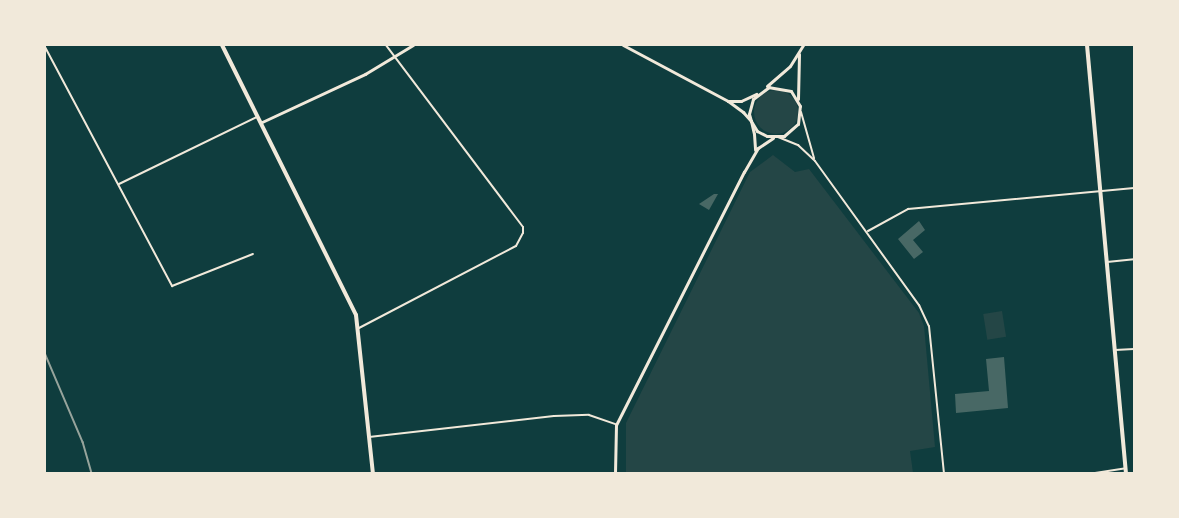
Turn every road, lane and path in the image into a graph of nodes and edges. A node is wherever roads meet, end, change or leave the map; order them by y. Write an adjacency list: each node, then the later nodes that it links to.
1 (222, 45): 15 (main road)
2 (387, 45): 9 (street)
3 (413, 45): 9 (street)
4 (623, 45): 13 (street)
5 (803, 45): 8 (street)
6 (1087, 45): 24 (main road)
7 (45, 48): 22 (street)
8 (799, 53): 10 (street); 12 (street)
9 (394, 56): 17 (street); 29 (street)
10 (763, 89): 11 (street); 12 (street)
11 (758, 93): 13 (street); 16 (street)
12 (798, 100): 14 (street)
13 (728, 101): 16 (street)
14 (801, 112): 18 (street); 21 (street)
15 (259, 117): 17 (main road); 22 (street)
16 (751, 121): 19 (street); 20 (street)
17 (262, 122): 29 (main road)
18 (778, 137): 19 (street); 21 (street)
19 (772, 138): 20 (street)
20 (755, 152): 32 (street)
21 (814, 160): 25 (street)
22 (119, 184): 26 (street)
23 (1134, 188): 24 (street)
24 (1101, 192): 25 (street); 28 (main road)
25 (867, 232): 37 (street)
26 (253, 254)
27 (1134, 259): 28 (street)
28 (1107, 262): 31 (main road)
29 (359, 328): 33 (main road)
30 (1134, 349): 31 (street)
31 (1115, 350): 34 (main road)
32 (616, 425): 33 (street); 36 (street)
33 (369, 437): 35 (main road)
34 (1126, 471): 38 (street)
35 (373, 473)
36 (615, 473)
37 (945, 473)
38 (1095, 473)

